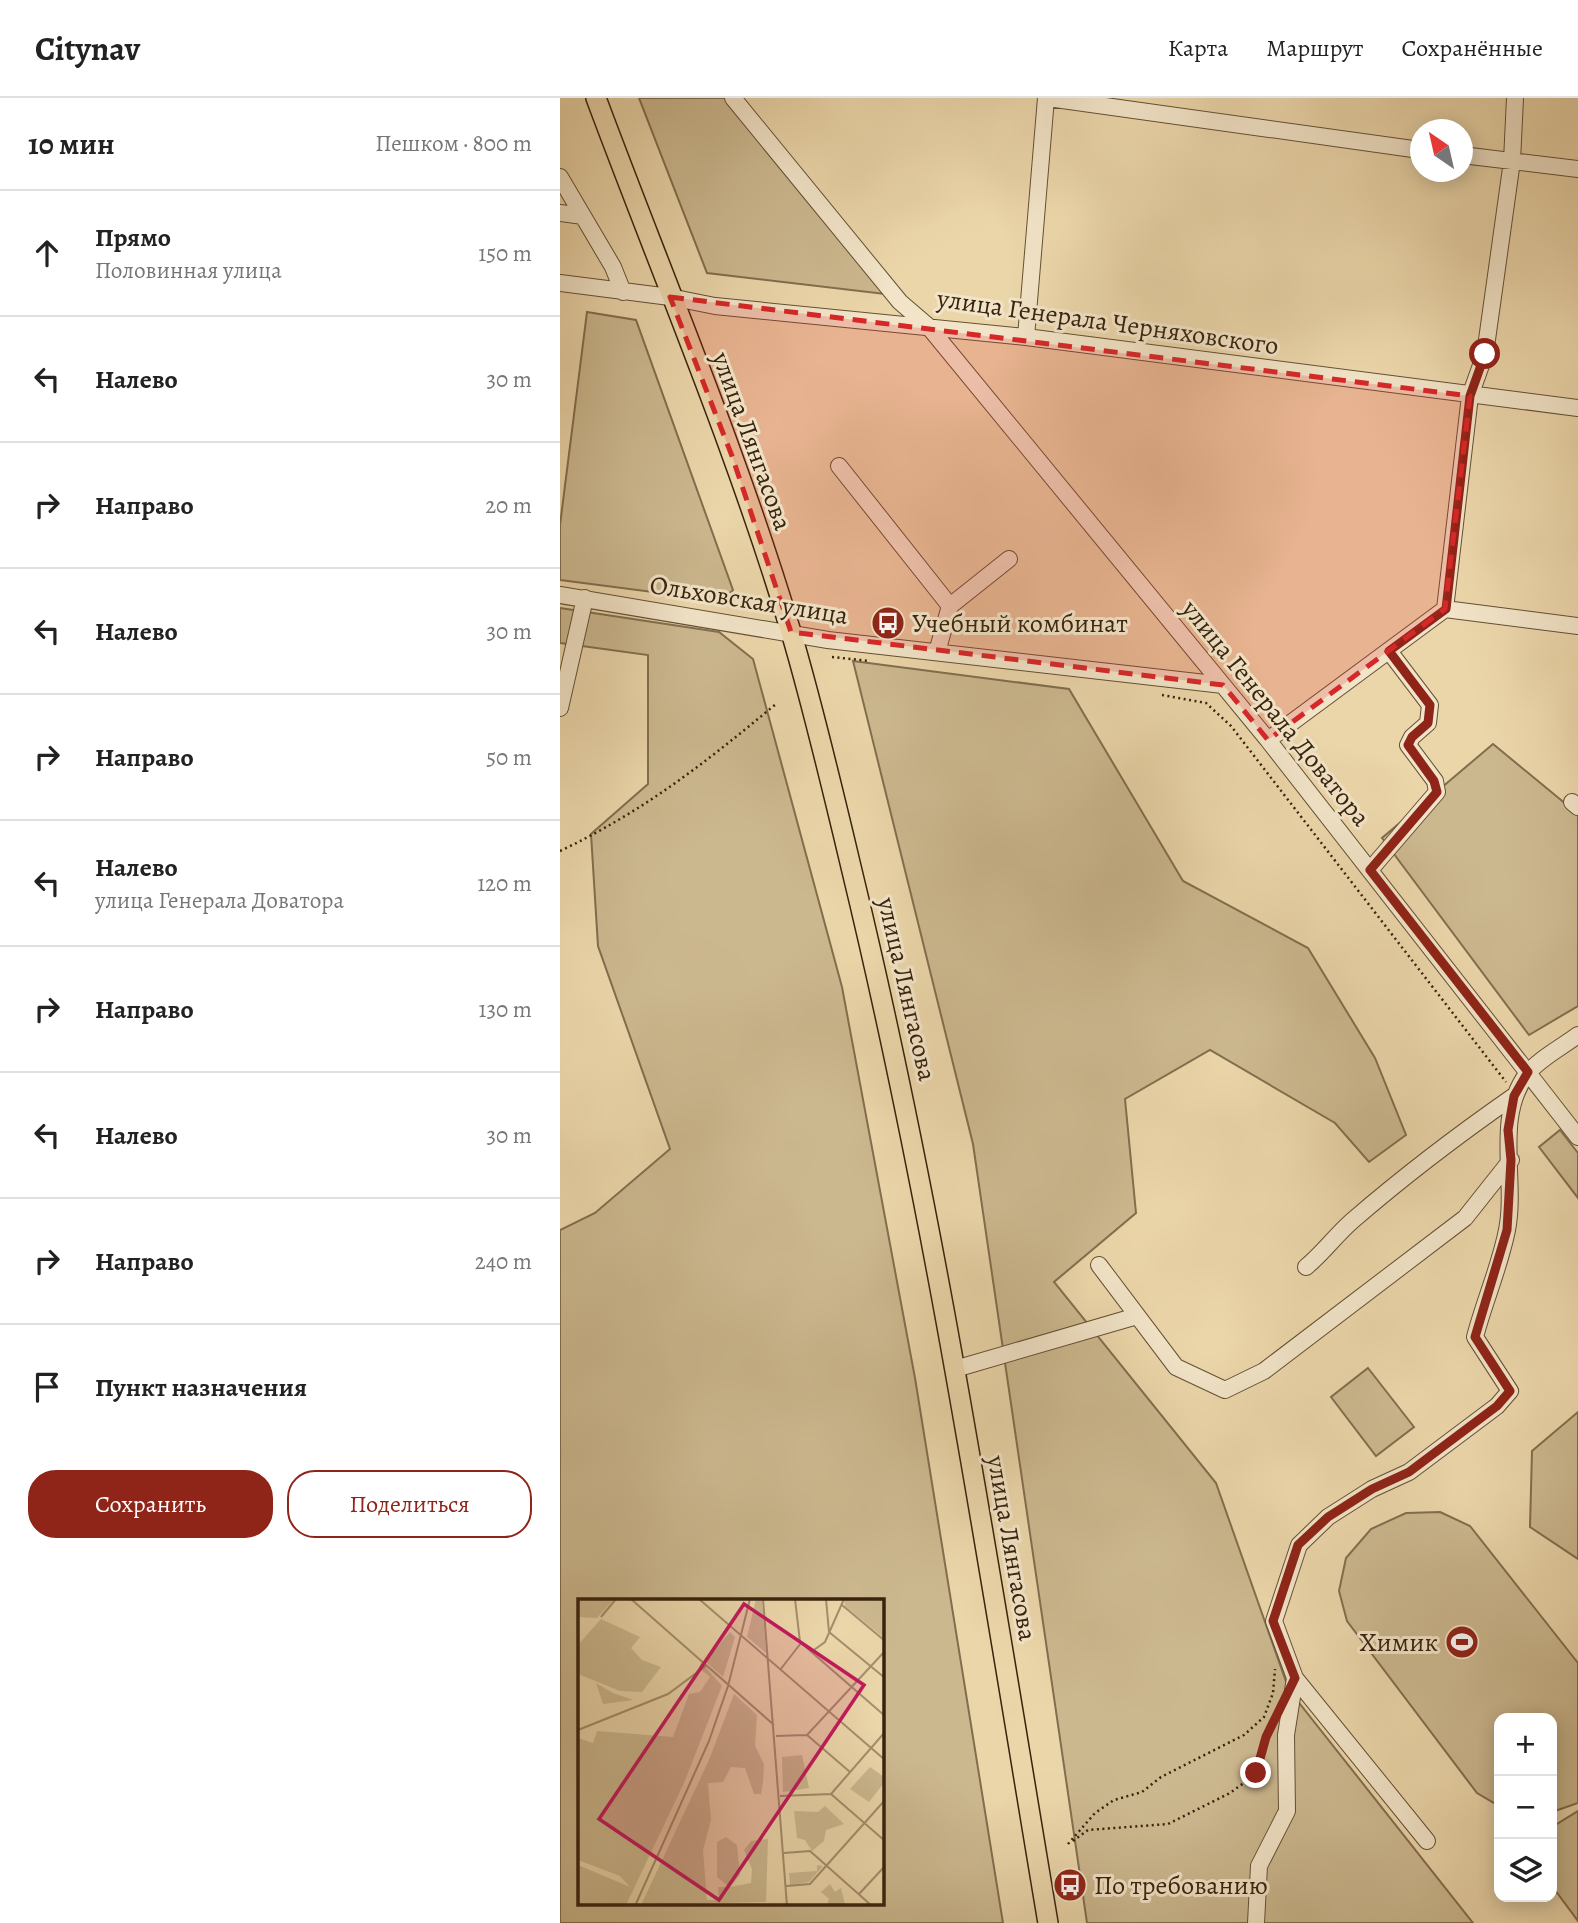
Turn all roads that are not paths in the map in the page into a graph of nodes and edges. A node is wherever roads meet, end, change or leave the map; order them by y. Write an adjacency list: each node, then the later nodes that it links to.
1 (596, 98): 15 (main road, улица Лянгасова)
2 (733, 98): 16 (street, улица Генерала Черняховского)
3 (1047, 98): 5 (street); 17 (street)
4 (1516, 98): 8 (street)
5 (1142, 104): 6 (street)
6 (1410, 148)
7 (1473, 156): 8 (street)
8 (1512, 161): 9 (street); 18 (street)
9 (1578, 169)
10 (560, 177): 12 (street)
11 (560, 213): 12 (street)
12 (583, 216): 14 (street)
13 (560, 283): 14 (street)
14 (623, 292): 15 (street)
15 (670, 297): 16 (street); 27 (main road, улица Лянгасова)
16 (928, 326): 17 (street, улица Генерала Черняховского); 30 (street, улица Генерала Доватора)
17 (1026, 337): 18 (street, улица Генерала Черняховского)
18 (1470, 396): 19 (street, улица Генерала Черняховского); 25 (street)
19 (1578, 408)
20 (839, 466): 24 (street)
21 (1009, 559): 24 (street)
22 (560, 595): 23 (street, Ольховская улица)
23 (586, 598): 27 (street, Ольховская улица); 31 (street)
24 (950, 606): 29 (street)
25 (1446, 609): 26 (street); 28 (street)
26 (1578, 626)
27 (791, 632): 29 (street, Ольховская улица); 42 (main road, улица Лянгасова)
28 (1389, 651): 32 (street); 33 (street)
29 (937, 652): 30 (street, Ольховская улица)
30 (1223, 685): 32 (street, улица Генерала Доватора)
31 (560, 708)
32 (1268, 740): 33 (street, улица Генерала Доватора)
33 (1370, 870): 35 (street, улица Генерала Доватора)
34 (1578, 1035): 35 (street)
35 (1528, 1072): 36 (street); 37 (street, улица Генерала Доватора)
36 (1514, 1096): 38 (street); 40 (street)
37 (1578, 1137)
38 (1511, 1160): 41 (street); 43 (street)
39 (1099, 1265): 41 (street)
40 (1306, 1267)
41 (1137, 1315): 42 (street)
42 (955, 1369): 45 (main road, улица Лянгасова)
43 (1295, 1678): 44 (street); 46 (street)
44 (1427, 1841)
45 (1048, 1923)
46 (1256, 1923)

